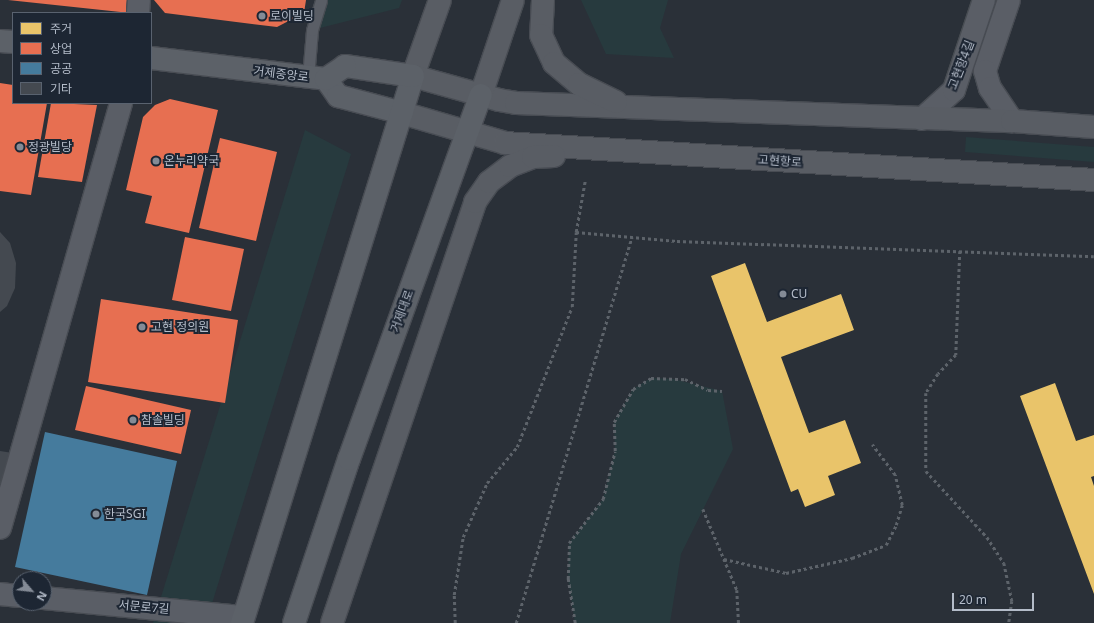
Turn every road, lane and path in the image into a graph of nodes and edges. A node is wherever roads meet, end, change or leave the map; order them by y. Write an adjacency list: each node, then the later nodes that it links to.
1 (139, 0): 8 (street)
2 (321, 0): 13 (lane)
3 (440, 0): 12 (street)
4 (513, 0): 14 (street, 거제대로)
5 (543, 0): 16 (street)
6 (984, 0): 18 (street, 고현항4길)
7 (1009, 0): 19 (street, 고현항4길)
8 (138, 12)
9 (0, 41): 10 (main road)
10 (12, 42)
11 (152, 58): 13 (main road, 거제중앙로)
12 (413, 76): 13 (main road); 14 (street); 17 (main road)
13 (317, 78): 17 (main road, 거제중앙로)
14 (481, 95): 16 (street); 21 (main road, 거제대로)
15 (121, 104): 32 (street)
16 (628, 107): 18 (street)
17 (402, 113): 21 (street, 고현항로); 37 (main road)
18 (922, 119): 19 (street)
19 (1012, 121): 20 (street)
20 (1094, 127)
21 (467, 134): 22 (street, 고현항로); 38 (main road, 거제대로)
22 (615, 150): 23 (street, 고현항로); 39 (street)
23 (1094, 180)
24 (585, 181): 25 (path)
25 (576, 232): 26 (path); 40 (path)
26 (632, 237): 27 (path); 41 (path)
27 (960, 251): 28 (path); 44 (path)
28 (1094, 256)
29 (722, 391): 42 (path)
30 (872, 445): 33 (path)
31 (703, 509): 33 (path)
32 (0, 528)
33 (724, 560): 43 (path)
34 (0, 594): 35 (street)
35 (12, 595)
36 (52, 599): 37 (street, 서문로7길)
37 (242, 620)
38 (294, 623)
39 (332, 623)
40 (455, 623)
41 (516, 623)
42 (575, 623)
43 (739, 623)
44 (1009, 623)

